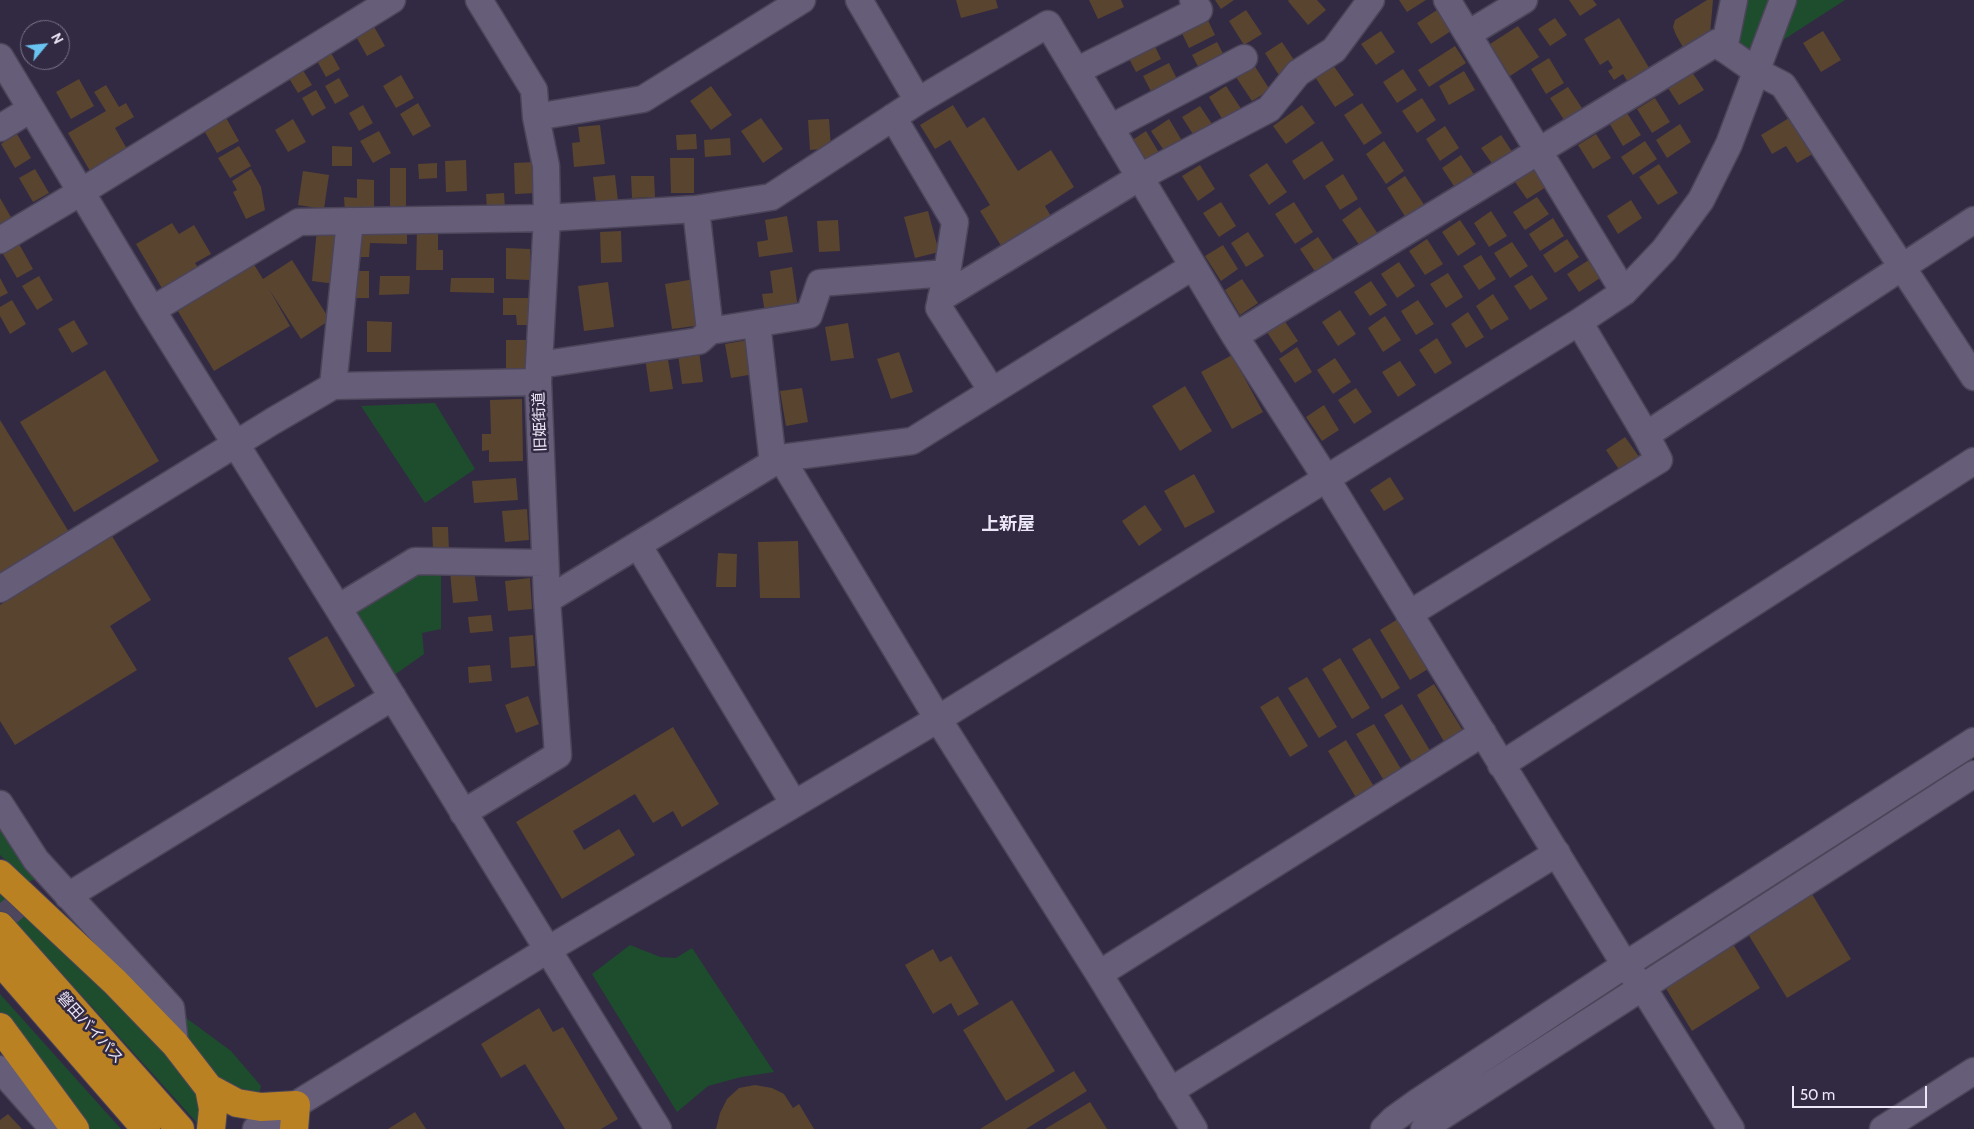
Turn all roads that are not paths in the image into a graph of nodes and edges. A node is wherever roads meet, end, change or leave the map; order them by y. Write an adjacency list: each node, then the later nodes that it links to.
1 (392, 0): 25 (street)
2 (479, 0): 19 (street, 旧姫街道)
3 (802, 0): 19 (street)
4 (859, 0): 17 (street)
5 (1193, 0): 15 (street)
6 (1371, 0): 24 (street)
7 (1447, 0): 11 (street)
8 (1524, 0): 11 (street)
9 (1734, 0): 12 (street)
10 (1783, 0): 16 (street)
11 (1468, 34): 23 (street)
12 (1724, 49): 16 (street); 23 (street)
13 (0, 57): 18 (street)
14 (1244, 58): 22 (street)
15 (1076, 71): 17 (street); 22 (street)
16 (1756, 71): 31 (street); 34 (street)
17 (918, 101): 20 (street)
18 (31, 109): 21 (street); 25 (street)
19 (536, 117): 27 (street, 旧姫街道)
20 (893, 117): 26 (street); 33 (street)
21 (0, 128)
22 (1110, 128): 24 (street)
23 (1539, 151): 34 (street); 39 (street)
24 (1140, 177): 32 (street); 33 (street)
25 (81, 192): 30 (street); 35 (street)
26 (696, 209): 27 (street); 38 (street)
27 (547, 218): 29 (street); 40 (street, 旧姫街道)
28 (1974, 220): 31 (street)
29 (350, 221): 35 (street); 42 (street)
30 (0, 240)
31 (1903, 266): 41 (street); 44 (street)
32 (1192, 267): 39 (street); 43 (street)
33 (944, 286): 37 (street); 43 (street)
34 (1624, 292): 36 (street)
35 (152, 310): 45 (street)
36 (1578, 322): 44 (street); 48 (street)
37 (757, 324): 38 (street); 46 (street)
38 (710, 331): 40 (street)
39 (1235, 336): 48 (street)
40 (539, 373): 42 (street); 50 (street, 旧姫街道)
41 (1974, 377)
42 (333, 386): 45 (street)
43 (992, 391): 46 (street)
44 (1646, 436): 54 (street)
45 (236, 444): 51 (street); 53 (street)
46 (777, 460): 49 (street); 56 (street)
47 (1974, 461): 59 (street)
48 (1326, 478): 54 (street); 56 (street)
49 (638, 545): 52 (street); 62 (street)
50 (545, 563): 52 (street, 旧姫街道); 53 (street)
51 (0, 589)
52 (547, 600): 63 (street, 旧姫街道)
53 (338, 608): 55 (street)
54 (1409, 614): 57 (street)
55 (392, 697): 63 (street); 66 (street)
56 (938, 719): 62 (street); 71 (street)
57 (1483, 733): 59 (street); 71 (street)
58 (1974, 741): 70 (street)
59 (1501, 765): 64 (street)
60 (1974, 774): 72 (street)
61 (0, 804): 66 (street)
62 (794, 804): 68 (street)
63 (463, 813): 68 (street)
64 (1557, 853): 70 (street); 78 (street)
65 (0, 874): 74 (highway)
66 (68, 896): 74 (street)
67 (0, 926): 80 (highway, 磐田バイパス)
68 (549, 949): 79 (street); 86 (street)
69 (0, 961): 83 (highway, 磐田バイパス)
70 (1625, 964): 72 (street); 88 (street)
71 (1099, 974): 78 (street)
72 (1643, 988): 89 (street); 90 (street)
73 (0, 1028): 82 (highway)
74 (175, 1044): 77 (highway)
75 (0, 1069): 81 (street)
76 (1974, 1071): 91 (street)
77 (209, 1088): 79 (highway); 84 (highway)
78 (1170, 1091): 87 (street)
79 (295, 1117): 85 (street)
80 (177, 1126)
81 (64, 1129)
82 (74, 1129)
83 (146, 1129)
84 (211, 1129)
85 (256, 1129)
86 (658, 1129)
87 (1194, 1129)
88 (1384, 1129)
89 (1424, 1129)
90 (1731, 1129)
91 (1883, 1129)

